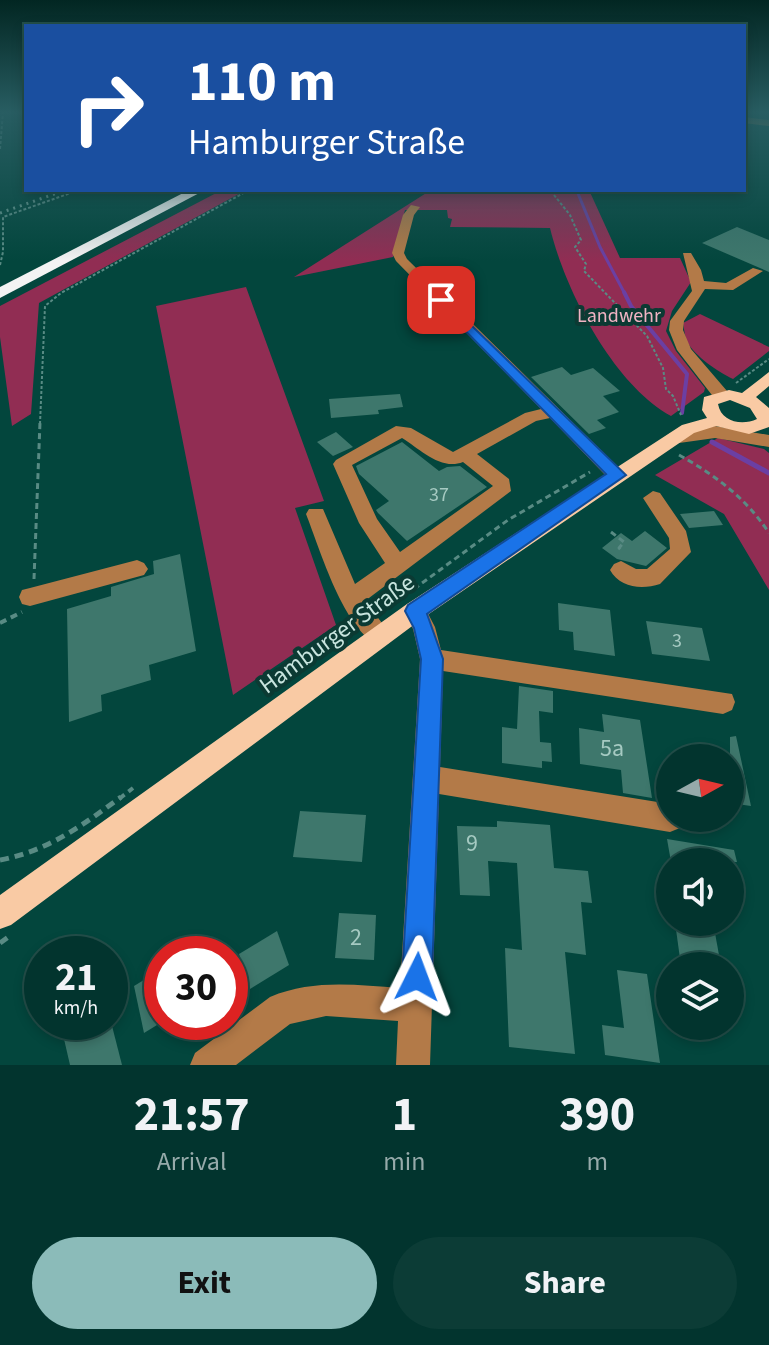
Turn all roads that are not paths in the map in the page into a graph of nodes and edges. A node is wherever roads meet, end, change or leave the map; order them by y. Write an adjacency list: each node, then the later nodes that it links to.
1 (180, 192): 6 (highway)
2 (195, 192): 8 (highway)
3 (415, 207): 12 (street)
4 (687, 256): 7 (street)
5 (757, 271): 7 (street)
6 (0, 282)
7 (700, 285): 10 (street)
8 (0, 293)
9 (769, 377): 11 (main road)
10 (721, 395): 11 (main road); 13 (main road)
11 (746, 398): 14 (main road)
12 (553, 412): 17 (street); 18 (street)
13 (718, 420): 14 (main road); 16 (main road, Hamburger Straße)
14 (767, 423)
15 (769, 441): 16 (street)
16 (676, 447): 18 (main road, Hamburger Straße)
17 (466, 455): 22 (street); 22 (street)
18 (617, 475): 26 (main road, Hamburger Straße)
19 (653, 498): 21 (street)
20 (316, 514): 25 (street)
21 (621, 560)
22 (397, 564): 25 (street)
23 (137, 569): 24 (street)
24 (30, 597)
25 (350, 599): 27 (street)
26 (415, 611): 27 (main road, Hamburger Straße); 28 (street)
27 (381, 636): 32 (main road, Hamburger Straße)
28 (432, 659): 29 (street); 30 (street)
29 (723, 702)
30 (427, 778): 31 (street); 33 (street)
31 (656, 816)
32 (0, 914)
33 (416, 1006): 34 (street); 35 (street)
34 (207, 1065)
35 (413, 1065)

